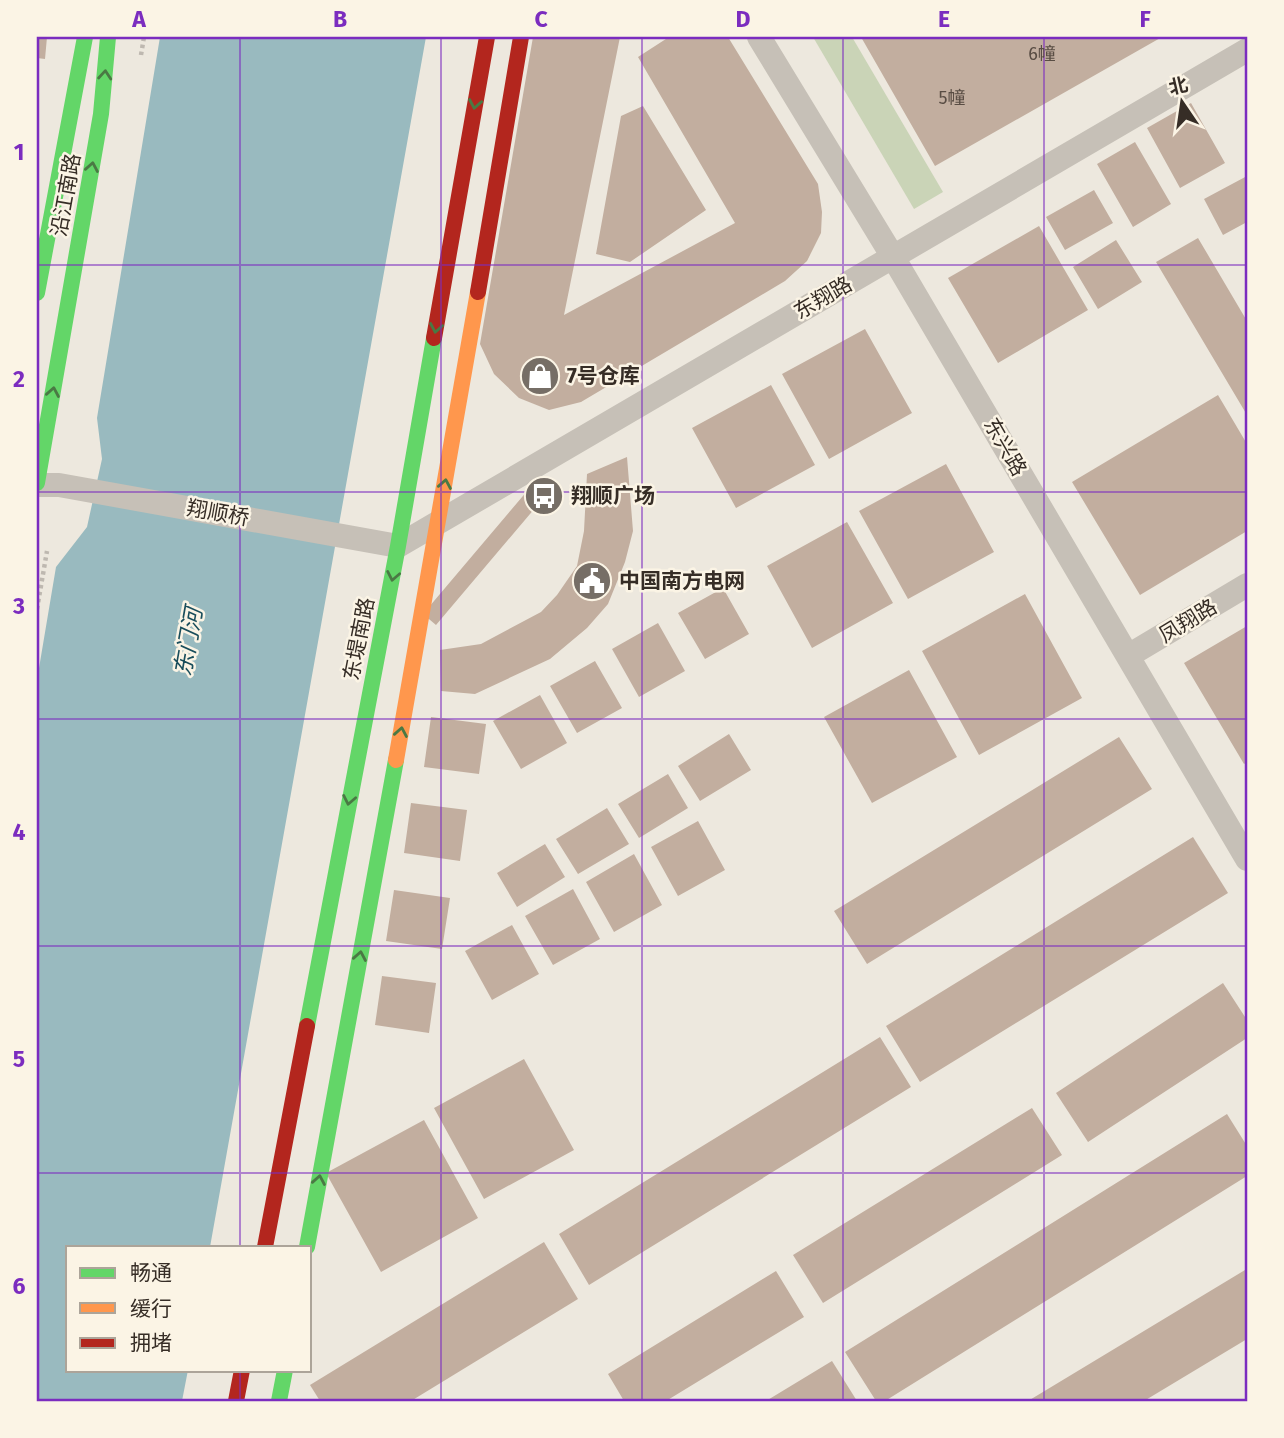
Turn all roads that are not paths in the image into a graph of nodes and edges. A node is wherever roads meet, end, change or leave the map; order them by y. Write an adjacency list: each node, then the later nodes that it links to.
1 (85, 37): 8 (main road, 沿江南路)
2 (108, 37): 9 (main road, 沿江南路, one-way to 2)
3 (487, 37): 11 (main road, 东堤南路, one-way to 11)
4 (521, 37): 10 (main road, one-way to 4)
5 (759, 37): 7 (street, 东兴路)
6 (1247, 50): 7 (street, 东翔路)
7 (893, 257): 10 (street, 东翔路); 13 (street, 东兴路)
8 (37, 293)
9 (37, 484): 11 (street, 翔顺桥)
10 (439, 523): 11 (street, 东翔路); 16 (main road, one-way to 10)
11 (398, 546): 15 (main road, 东堤南路, one-way to 15)
12 (1247, 585): 13 (street, 凤翔路)
13 (1128, 656): 14 (street, 东兴路)
14 (1247, 859)
15 (265, 1246)
16 (307, 1246)
17 (242, 1372): 19 (main road)
18 (285, 1372): 20 (main road)
19 (236, 1401)
20 (279, 1401)

